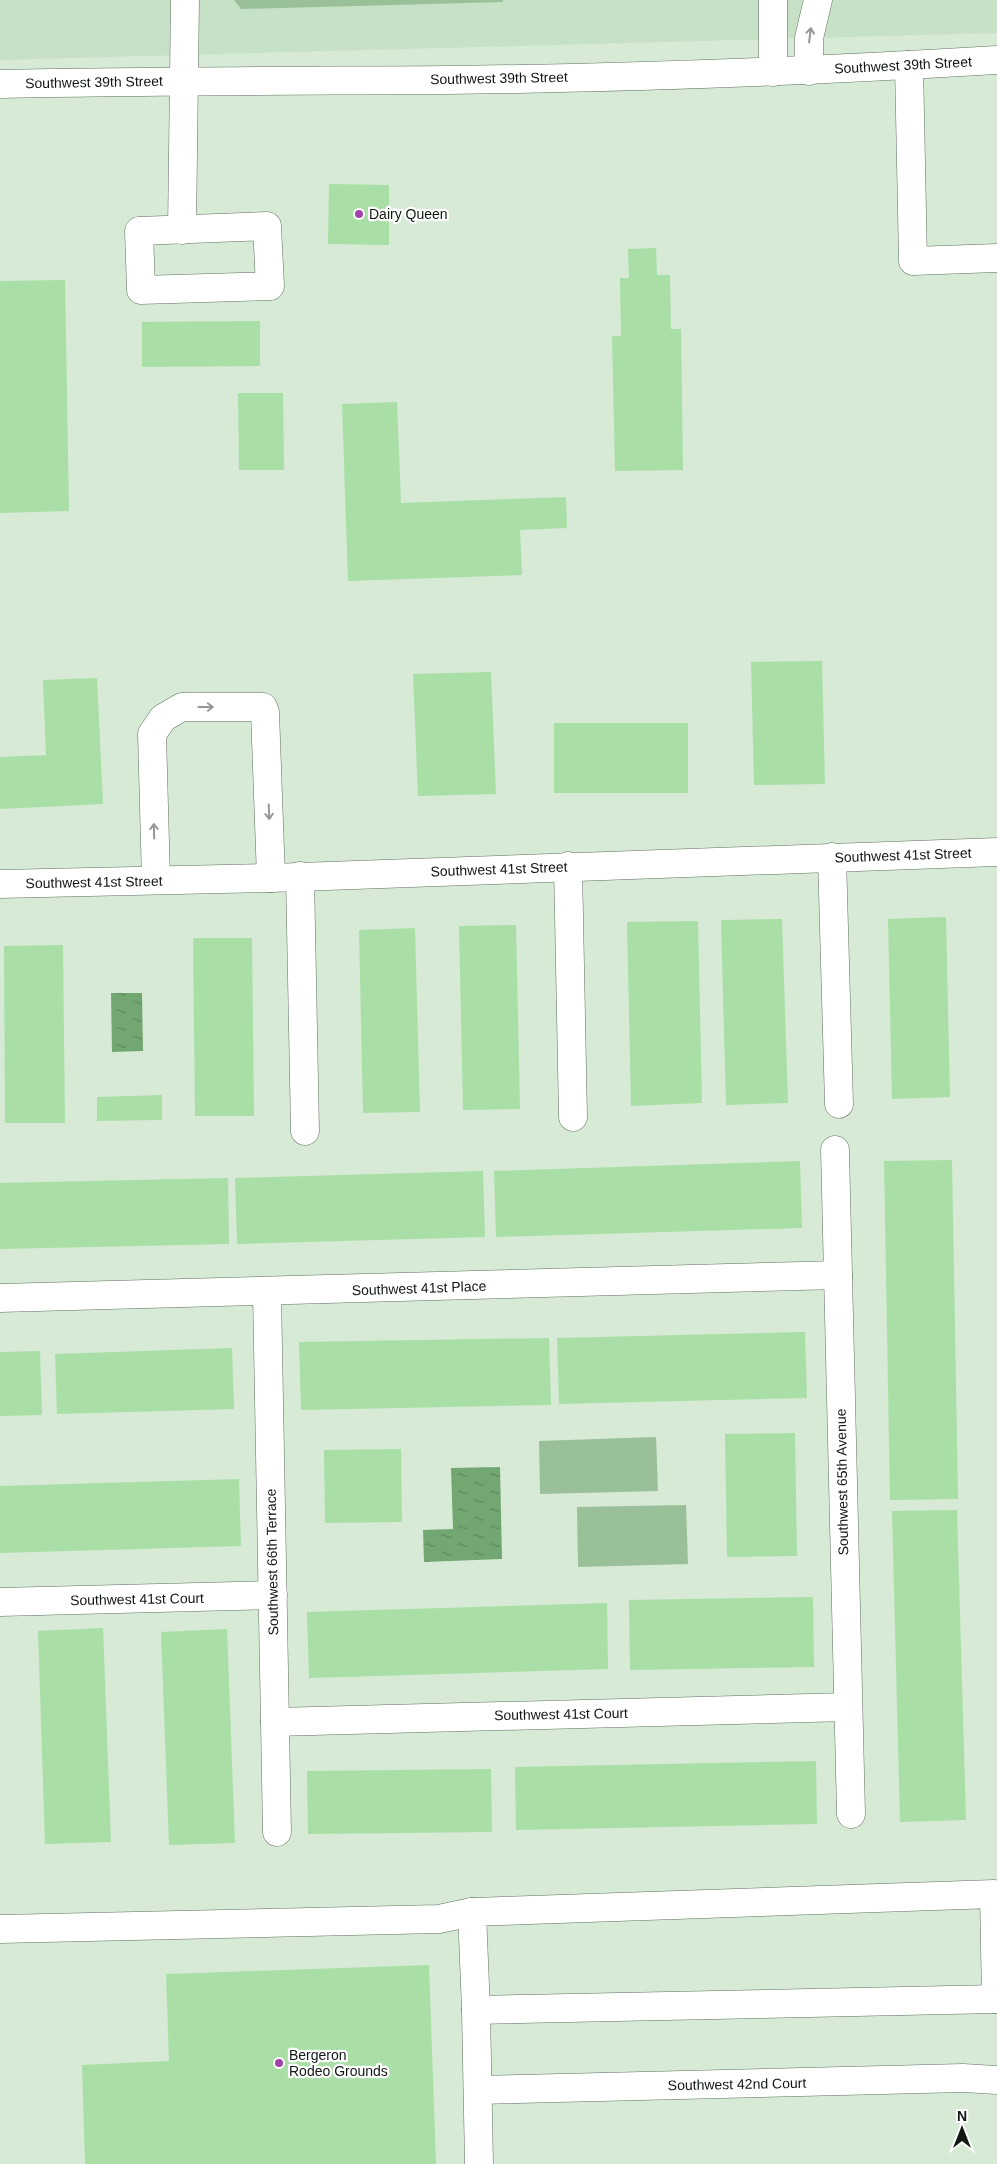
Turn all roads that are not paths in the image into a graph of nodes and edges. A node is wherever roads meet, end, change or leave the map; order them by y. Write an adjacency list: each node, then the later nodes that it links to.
1 (185, 0): 8 (street)
2 (773, 0): 7 (street)
3 (818, 0): 6 (street, one-way to 3)
4 (997, 60): 5 (street, Southwest 39th Street)
5 (909, 65): 6 (street, Southwest 39th Street); 11 (street)
6 (809, 71): 7 (street, Southwest 39th Street)
7 (774, 72): 8 (street, Southwest 39th Street)
8 (184, 80): 9 (street, Southwest 39th Street); 10 (street)
9 (0, 84)
10 (182, 230): 10 (street)
11 (997, 258)
12 (997, 852): 13 (street, Southwest 41st Street)
13 (832, 857): 14 (street, Southwest 41st Street); 19 (street)
14 (568, 866): 15 (street, Southwest 41st Street); 20 (street)
15 (300, 876): 16 (street, Southwest 41st Street); 21 (street)
16 (271, 878): 17 (street, Southwest 41st Street); 17 (street, one-way to 16)
17 (156, 880): 18 (street, Southwest 41st Street)
18 (0, 884)
19 (839, 1104)
20 (573, 1117)
21 (305, 1131)
22 (835, 1150): 23 (street, Southwest 65th Avenue)
23 (838, 1275): 24 (street, Southwest 41st Place); 28 (street, Southwest 65th Avenue)
24 (267, 1292): 25 (street, Southwest 41st Place); 26 (street, Southwest 66th Terrace)
25 (0, 1298)
26 (273, 1595): 27 (street, Southwest 41st Court); 29 (street, Southwest 66th Terrace)
27 (0, 1602)
28 (848, 1707): 29 (street, Southwest 41st Court); 30 (street, Southwest 65th Avenue)
29 (275, 1722): 31 (street, Southwest 66th Terrace)
30 (852, 1814)
31 (276, 1832)
32 (472, 1912): 33 (street); 34 (street); 35 (street)
33 (0, 1929)
34 (996, 1999): 35 (street)
35 (476, 2010): 37 (street)
36 (997, 2080): 37 (street, Southwest 42nd Court)
37 (478, 2090): 38 (street)
38 (479, 2164)

